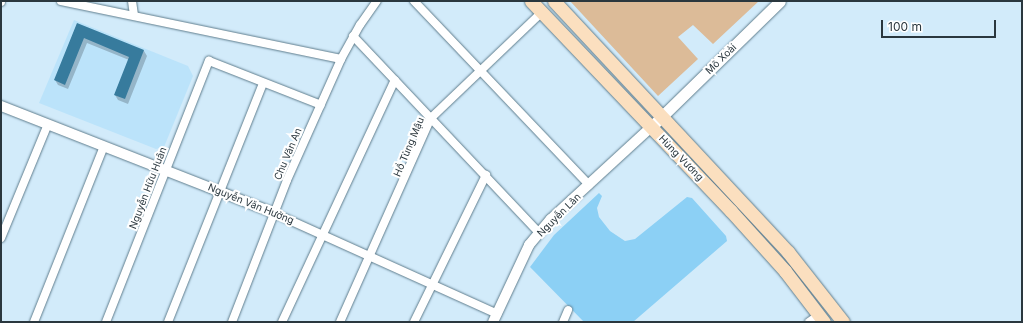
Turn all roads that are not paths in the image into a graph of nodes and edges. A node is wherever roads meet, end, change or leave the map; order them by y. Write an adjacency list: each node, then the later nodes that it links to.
1 (61, 1): 9 (street)
2 (132, 1): 9 (street)
3 (377, 1): 10 (street, Chu Văn An)
4 (414, 1): 12 (street)
5 (531, 1): 8 (main road, Hùng Vương)
6 (554, 1): 17 (main road, Hùng Vương)
7 (780, 1): 17 (main road, Mô Xoài)
8 (542, 12): 12 (street, Hồ Tùng Mậu); 20 (main road, Hùng Vương)
9 (134, 15): 11 (street)
10 (353, 36): 11 (street, Chu Văn An); 13 (street)
11 (341, 59): 15 (street, Chu Văn An)
12 (479, 71): 18 (street, Hồ Tùng Mậu); 24 (street)
13 (395, 80): 18 (street); 27 (street)
14 (263, 83): 15 (street); 22 (street, Nguyễn Hữu Huân); 25 (street)
15 (321, 105): 26 (street, Chu Văn An)
16 (1, 106): 19 (street, Nguyễn Văn Hưởng)
17 (662, 117): 20 (main road, Mô Xoài); 43 (main road, Hùng Vương)
18 (432, 118): 23 (street); 30 (street, Hồ Tùng Mậu)
19 (48, 124): 21 (street, Nguyễn Văn Hưởng); 29 (street)
20 (651, 127): 24 (street, Nguyễn Lân); 34 (main road, Hùng Vương)
21 (104, 146): 22 (street, Nguyễn Văn Hưởng); 35 (street)
22 (166, 171): 25 (street, Nguyễn Văn Hưởng); 36 (street, Nguyễn Hữu Huân)
23 (486, 175): 28 (street); 31 (street)
24 (589, 185): 28 (street, Nguyễn Lân)
25 (222, 190): 26 (street, Nguyễn Văn Hưởng); 37 (street)
26 (276, 214): 27 (street, Nguyễn Văn Hưởng); 38 (street, Chu Văn An)
27 (322, 233): 30 (street, Nguyễn Văn Hưởng); 39 (street)
28 (540, 233): 33 (street, Nguyễn Lân)
29 (1, 238)
30 (371, 255): 31 (street, Nguyễn Văn Hưởng); 40 (street, Hồ Tùng Mậu)
31 (432, 282): 33 (street, Nguyễn Văn Hưởng); 41 (street)
32 (568, 310): 42 (street)
33 (495, 318)
34 (817, 320)
35 (34, 322)
36 (106, 322)
37 (168, 322)
38 (232, 322)
39 (282, 322)
40 (340, 322)
41 (414, 322)
42 (562, 322)
43 (842, 322)

